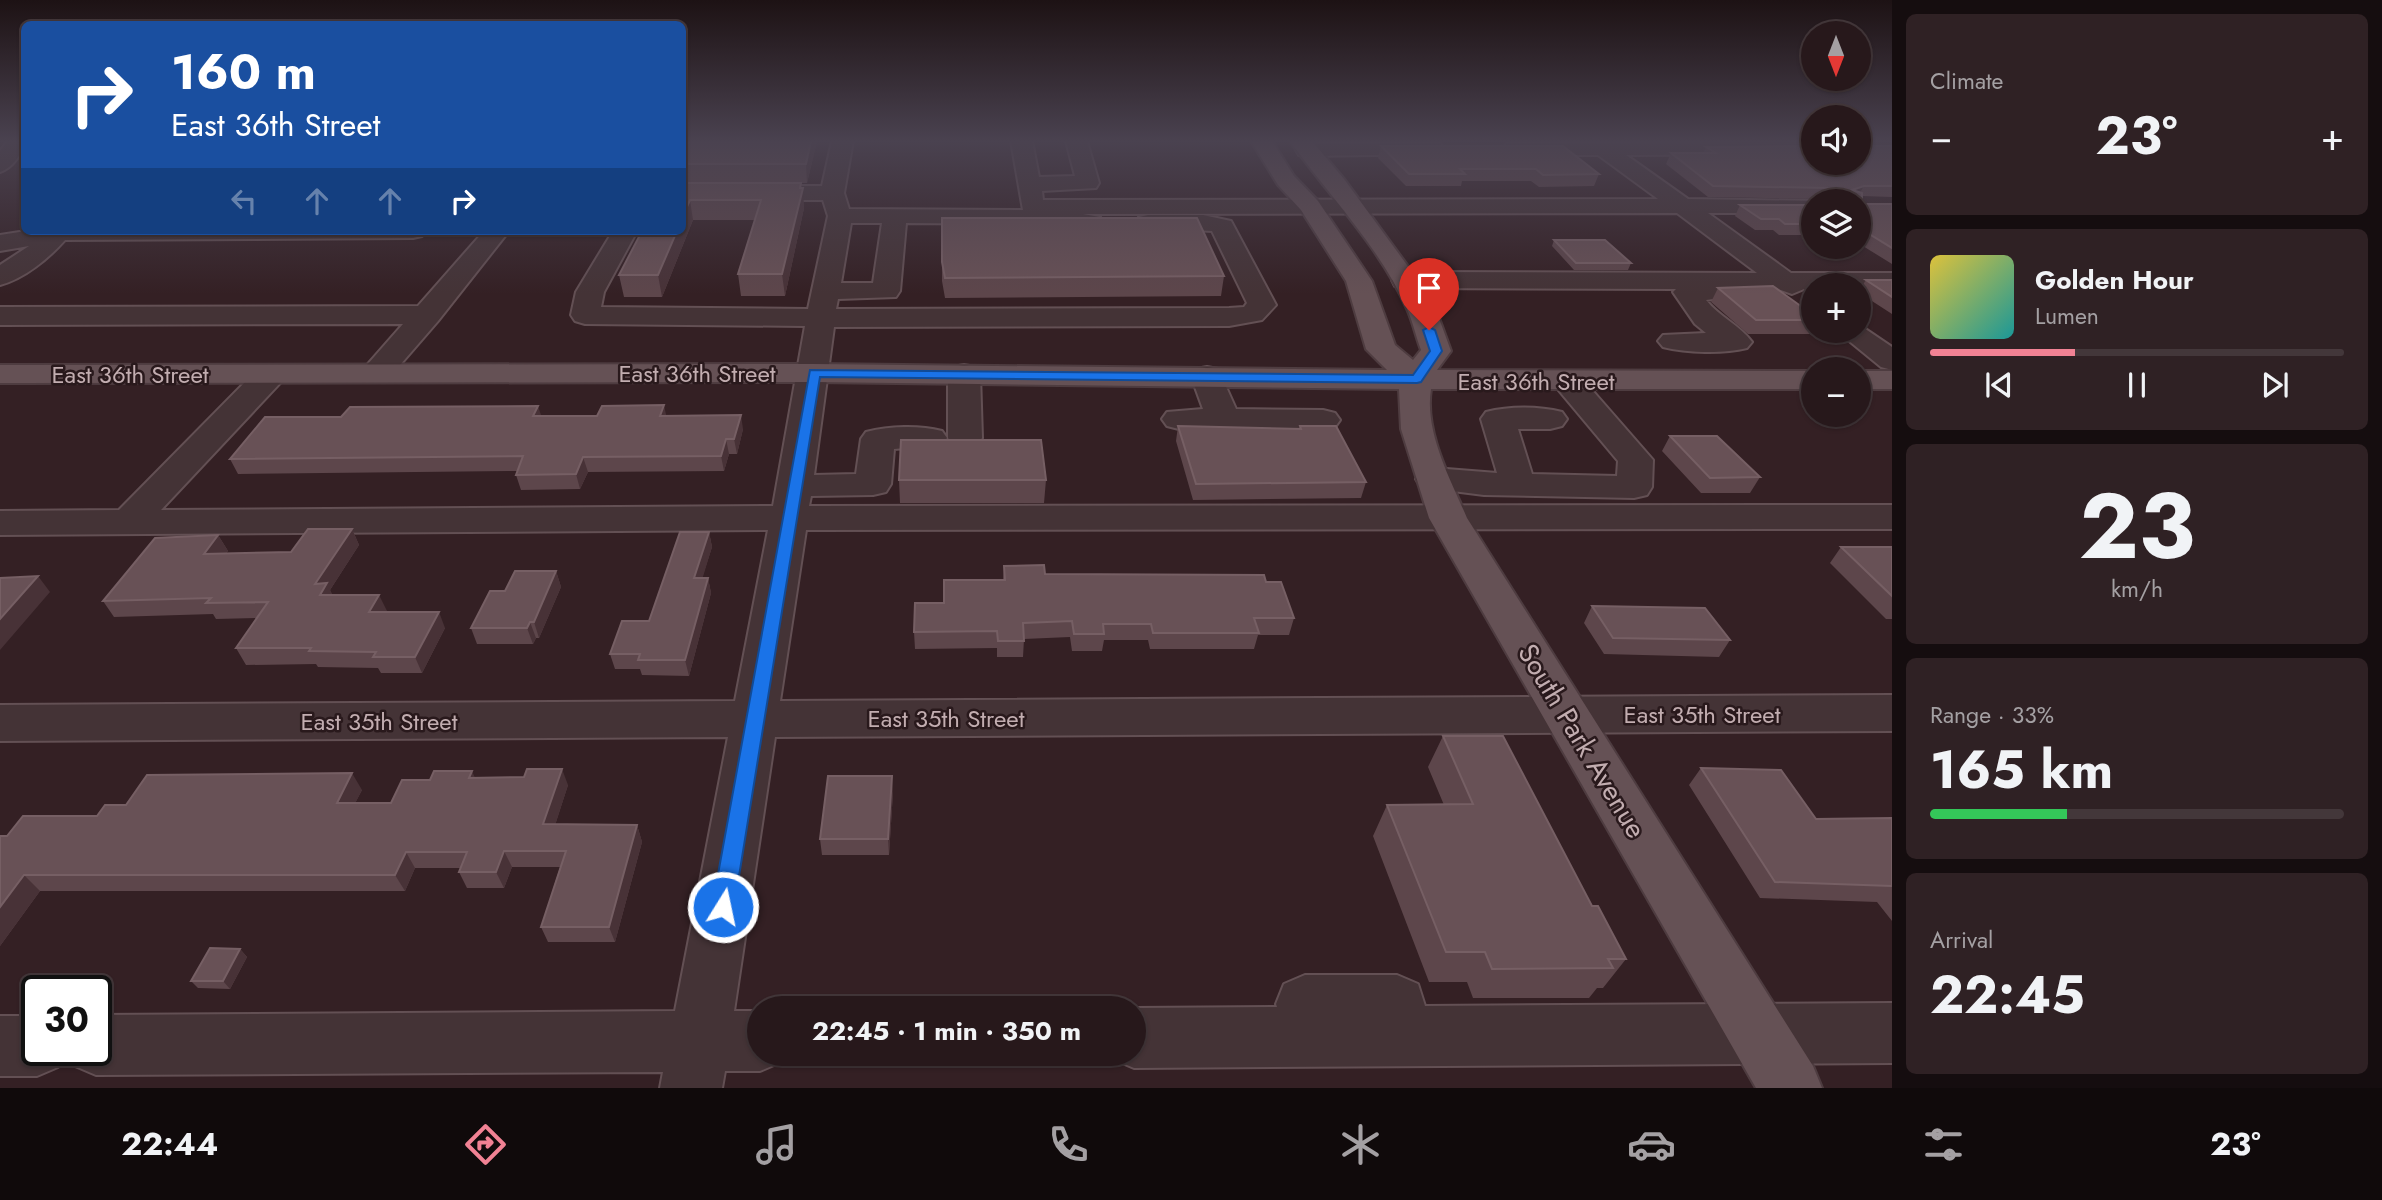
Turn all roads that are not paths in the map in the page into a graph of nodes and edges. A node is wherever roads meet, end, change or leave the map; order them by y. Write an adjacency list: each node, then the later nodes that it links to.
1 (837, 192): 11 (street)
2 (1028, 192): 10 (street)
3 (1063, 192): 10 (street)
4 (1297, 192): 12 (main road)
5 (1342, 192): 9 (main road)
6 (1355, 192): 9 (street)
7 (1662, 192): 13 (street)
8 (686, 193): 11 (street)
9 (1346, 197): 12 (street); 13 (street); 25 (main road)
10 (1030, 203): 12 (street); 15 (street); 28 (street)
11 (836, 205): 15 (street); 28 (street)
12 (1310, 206): 42 (main road)
13 (1682, 206): 14 (street); 27 (street)
14 (1801, 206)
15 (895, 216): 28 (street)
16 (0, 233): 17 (street)
17 (21, 233)
18 (36, 235): 22 (street)
19 (57, 235): 24 (street)
20 (494, 235): 31 (street)
21 (623, 235): 28 (street)
22 (28, 236): 23 (street)
23 (0, 243)
24 (0, 276)
25 (1405, 280): 27 (street); 42 (main road)
26 (1892, 281): 27 (street)
27 (1798, 290): 33 (street)
28 (824, 305): 37 (street)
29 (1871, 307): 30 (street)
30 (1892, 307)
31 (428, 315): 32 (street); 36 (street)
32 (0, 316)
33 (1673, 341)
34 (1869, 343): 35 (street)
35 (1892, 360)
36 (376, 373): 37 (main road, East 36th Street); 39 (main road, East 36th Street)
37 (814, 373): 40 (main road, East 36th Street); 57 (street)
38 (0, 374): 39 (main road, East 36th Street)
39 (271, 374): 59 (street)
40 (964, 374): 41 (main road, East 36th Street); 54 (street)
41 (1206, 376): 42 (main road, East 36th Street); 50 (street)
42 (1417, 379): 46 (main road, East 36th Street); 56 (main road, South Park Avenue)
43 (1801, 380): 47 (main road, East 36th Street)
44 (1871, 380): 45 (main road)
45 (1892, 380)
46 (1518, 381): 47 (main road, East 36th Street); 51 (street)
47 (1567, 382): 48 (street)
48 (1599, 418): 51 (street); 55 (street)
49 (1179, 419): 50 (street)
50 (1223, 419): 52 (street)
51 (1550, 419): 55 (street)
52 (1323, 420)
53 (930, 438): 57 (street)
54 (965, 438)
55 (1518, 485): 56 (street)
56 (1441, 498): 57 (street); 58 (street); 62 (main road, South Park Avenue)
57 (792, 502): 59 (street); 63 (street)
58 (1892, 517)
59 (130, 521): 60 (street)
60 (0, 523)
61 (1892, 713): 62 (street, East 35th Street)
62 (1566, 714): 63 (street, East 35th Street); 68 (main road, South Park Avenue)
63 (755, 719): 64 (street, East 35th Street); 74 (street)
64 (0, 723)
65 (1305, 1004): 66 (street)
66 (1397, 1004)
67 (1892, 1033): 68 (street)
68 (1759, 1034): 69 (street); 75 (main road, South Park Avenue)
69 (1146, 1038)
70 (0, 1046): 71 (street)
71 (21, 1046)
72 (112, 1046): 74 (street)
73 (747, 1046): 74 (street)
74 (695, 1064)
75 (1791, 1088)

